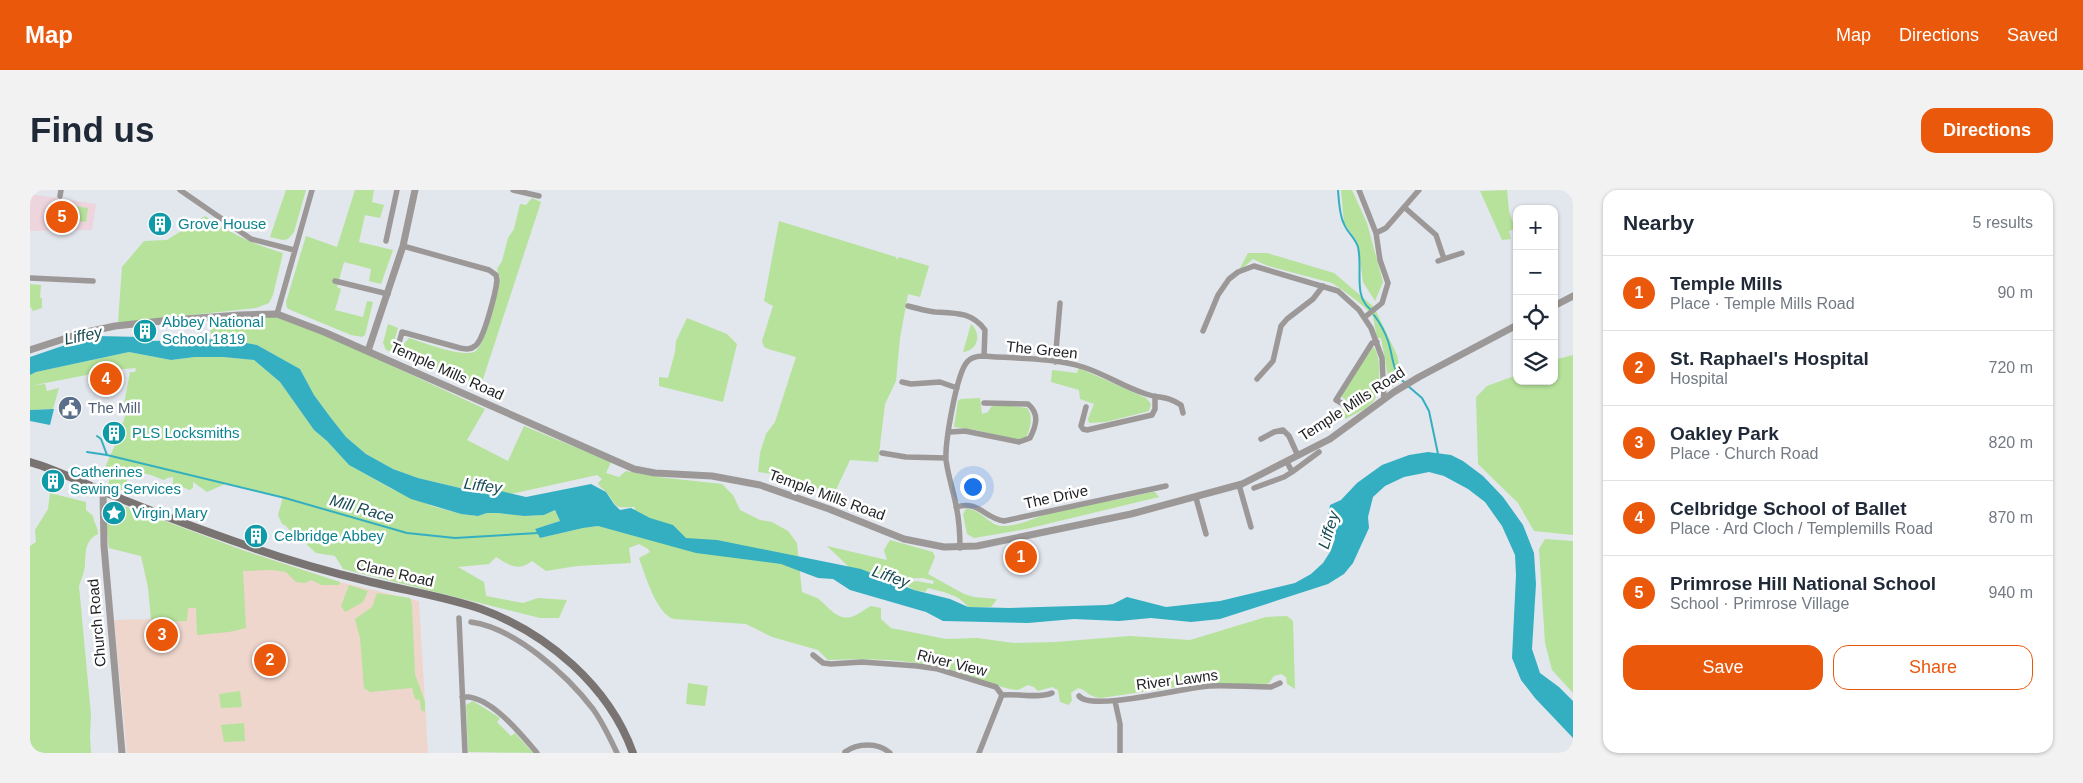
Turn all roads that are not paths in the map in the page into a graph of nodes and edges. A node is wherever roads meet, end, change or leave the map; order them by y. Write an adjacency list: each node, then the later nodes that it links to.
1 (180, 190): 13 (street)
2 (312, 190): 13 (street)
3 (398, 190): 11 (street)
4 (414, 190): 12 (street)
5 (513, 190): 8 (street)
6 (1359, 190): 10 (street)
7 (1419, 190): 9 (street)
8 (539, 196)
9 (1404, 207): 10 (street); 15 (street)
10 (1376, 234): 27 (street)
11 (386, 241)
12 (403, 246): 21 (street); 31 (street)
13 (294, 250): 26 (street)
14 (1462, 253): 15 (street)
15 (1444, 259): 16 (street)
16 (1438, 261)
17 (30, 278): 18 (street)
18 (93, 281)
19 (335, 281): 21 (street)
20 (1323, 286): 27 (street); 29 (street); 36 (street)
21 (388, 294): 33 (street)
22 (1573, 296): 24 (street)
23 (1060, 303): 35 (street)
24 (1558, 304)
25 (908, 306): 34 (street)
26 (277, 314): 32 (street, Temple Mills Road); 33 (street, Temple Mills Road)
27 (1365, 317): 30 (street)
28 (1513, 327): 40 (street, Temple Mills Road)
29 (1203, 331)
30 (1377, 342): 40 (street); 42 (street)
31 (399, 343)
32 (30, 350)
33 (368, 351): 62 (street, Temple Mills Road)
34 (982, 356): 35 (street, The Green); 38 (street)
35 (1055, 362): 39 (street, The Green)
36 (1257, 379)
37 (902, 382): 38 (street)
38 (957, 388): 45 (street)
39 (1155, 396): 43 (street); 44 (street, The Green)
40 (1384, 399): 49 (street, Temple Mills Road)
41 (984, 403): 45 (street)
42 (1343, 404)
43 (1086, 407)
44 (1183, 412)
45 (950, 432): 50 (street)
46 (1261, 439): 49 (street)
47 (1319, 452): 53 (street)
48 (882, 453): 50 (street)
49 (1298, 456): 52 (street, Temple Mills Road)
50 (946, 458): 59 (street)
51 (30, 462): 57 (main road, Clane Road)
52 (1287, 462): 53 (street); 54 (street, Temple Mills Road)
53 (1292, 472): 56 (street)
54 (1239, 485): 58 (street, Temple Mills Road); 60 (street)
55 (1166, 486): 59 (street, The Drive)
56 (1254, 488)
57 (101, 491): 73 (street, Church Road); 77 (main road, Clane Road)
58 (1196, 498): 61 (street); 62 (street, Temple Mills Road)
59 (956, 507): 62 (street)
60 (1250, 527)
61 (1206, 534)
62 (960, 548)
63 (459, 618): 69 (street)
64 (471, 622): 76 (street)
65 (813, 655): 68 (street, River View)
66 (1280, 683): 71 (street, River Lawns)
67 (1052, 693): 68 (street)
68 (1002, 695): 79 (street)
69 (462, 696): 74 (street); 75 (street)
70 (1079, 696): 71 (street, River Lawns)
71 (1115, 701): 80 (street)
72 (845, 752): 78 (street)
73 (122, 753)
74 (465, 753)
75 (537, 753)
76 (617, 753)
77 (633, 753)
78 (890, 753)
79 (979, 753)
80 (1120, 753)

